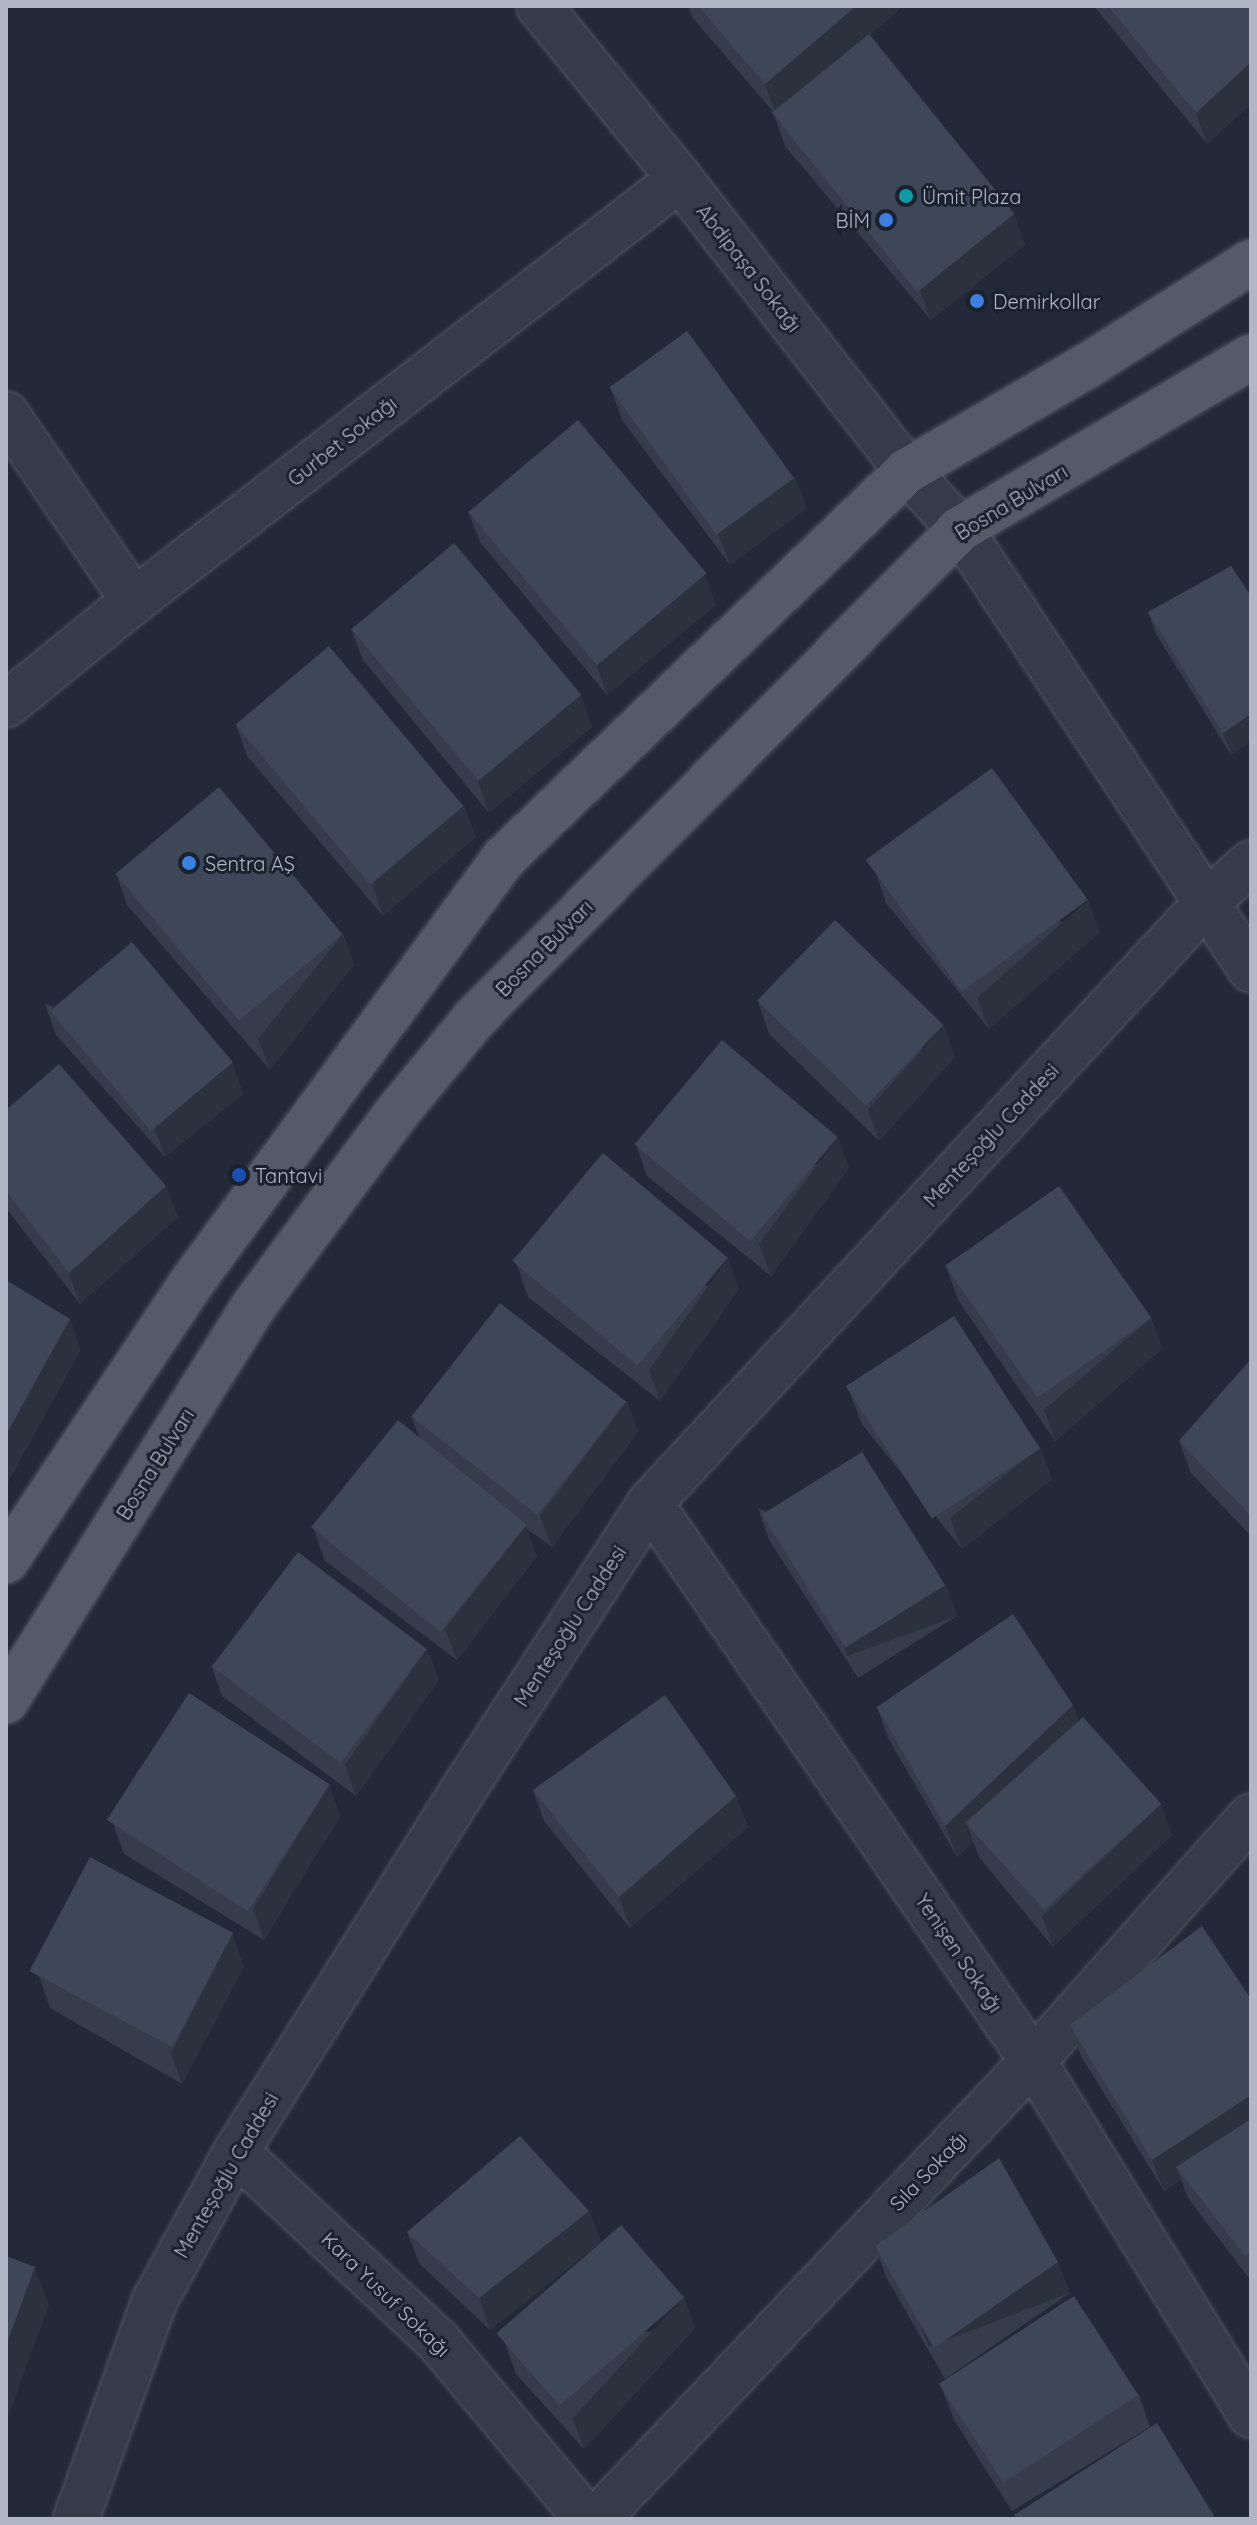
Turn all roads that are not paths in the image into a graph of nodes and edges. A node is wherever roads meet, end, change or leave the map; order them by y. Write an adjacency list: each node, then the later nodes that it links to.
1 (539, 6): 2 (street, Abdipaşa Sokağı)
2 (680, 179): 6 (street, Abdipaşa Sokağı); 8 (street, Gurbet Sokağı)
3 (1251, 262): 6 (main road)
4 (1251, 357): 7 (main road, Bosna Bulvarı)
5 (6, 414): 8 (street)
6 (907, 471): 7 (street, Abdipaşa Sokağı); 14 (main road)
7 (960, 529): 11 (street, Abdipaşa Sokağı); 15 (main road, Bosna Bulvarı)
8 (134, 601): 9 (street, Gurbet Sokağı)
9 (6, 705)
10 (1251, 863): 11 (street, Menteşoğlu Caddesi)
11 (1208, 901): 12 (street, Abdipaşa Sokağı); 13 (street, Menteşoğlu Caddesi)
12 (1251, 970)
13 (650, 1503): 17 (street, Yenişen Sokağı); 18 (street, Menteşoğlu Caddesi)
14 (6, 1561)
15 (6, 1701)
16 (1251, 1816): 17 (street, Sıla Sokağı)
17 (1033, 2061): 19 (street, Yenişen Sokağı); 22 (street, Sıla Sokağı)
18 (236, 2152): 20 (street, Menteşoğlu Caddesi); 21 (street, Kara Yusuf Sokağı)
19 (1251, 2415)
20 (76, 2519)
21 (587, 2519)
22 (597, 2519)

